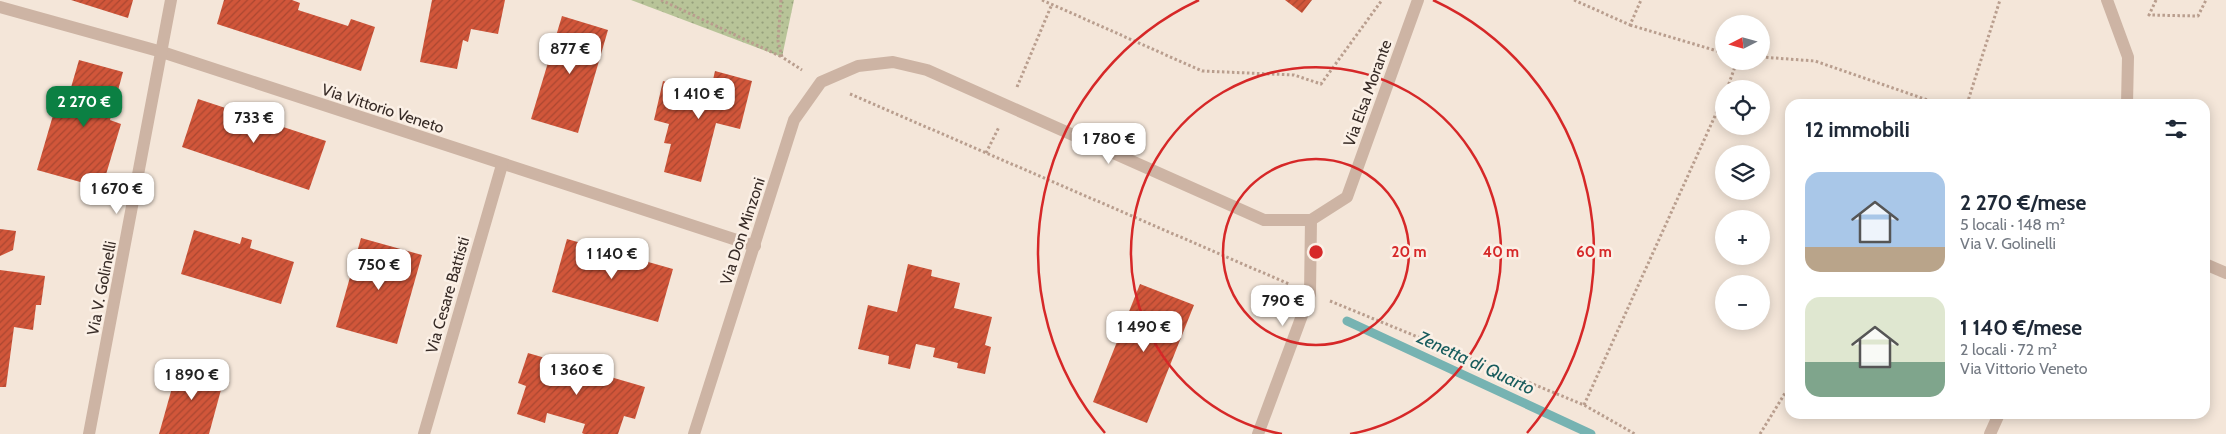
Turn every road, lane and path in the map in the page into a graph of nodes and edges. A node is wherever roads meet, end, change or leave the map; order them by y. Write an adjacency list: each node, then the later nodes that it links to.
1 (171, 0): 17 (street, Via V. Golinelli)
2 (660, 0): 18 (path)
3 (781, 0): 18 (path)
4 (1042, 0): 13 (path)
5 (1382, 0): 13 (path)
6 (1418, 0): 28 (street, Via Elsa Morante)
7 (1574, 0): 15 (path)
8 (1641, 0): 15 (path)
9 (2000, 0): 22 (path)
10 (2107, 0): 23 (street)
11 (2156, 0): 12 (path)
12 (2206, 0)
13 (1052, 4): 24 (path)
14 (0, 7): 17 (street, Via Vittorio Veneto)
15 (1630, 25): 16 (path)
16 (1715, 51)
17 (162, 52): 27 (street, Via Vittorio Veneto); 36 (street, Via V. Golinelli)
18 (782, 57): 20 (path)
19 (1770, 58): 21 (path)
20 (821, 82): 24 (street); 26 (path); 29 (street, Via Don Minzoni)
21 (1925, 99)
22 (1969, 99)
23 (2127, 99)
24 (1009, 106): 26 (path); 28 (street)
25 (1715, 116): 34 (path)
26 (986, 153): 32 (path)
27 (502, 165): 29 (street, Via Vittorio Veneto); 37 (street, Via Cesare Battisti)
28 (1311, 220): 32 (street)
29 (755, 246): 38 (street, Via Don Minzoni)
30 (2210, 266): 31 (street)
31 (2226, 273)
32 (1310, 294): 34 (path); 39 (street)
33 (1785, 393): 41 (path)
34 (1584, 405): 40 (path)
35 (1997, 419): 42 (street)
36 (90, 434)
37 (424, 434)
38 (694, 434)
39 (1258, 434)
40 (1635, 434)
41 (1760, 434)
42 (1990, 434)

